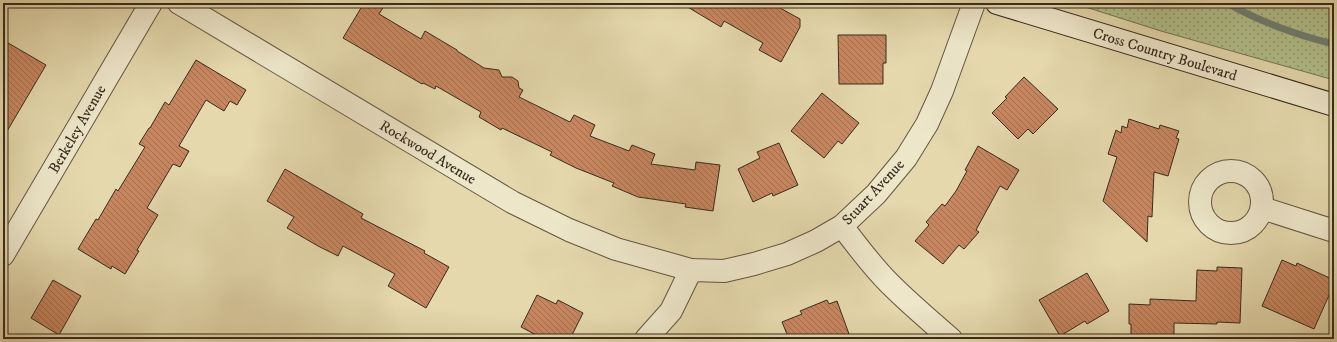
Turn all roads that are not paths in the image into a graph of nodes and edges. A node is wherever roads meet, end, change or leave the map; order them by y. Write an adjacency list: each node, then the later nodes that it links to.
1 (151, 3): 9 (street, Berkeley Avenue)
2 (179, 3): 10 (street, Rockwood Avenue)
3 (974, 3): 7 (street, Stuart Avenue)
4 (997, 3): 5 (street, Cross Country Boulevard)
5 (1334, 105)
6 (1262, 208): 8 (street)
7 (842, 226): 10 (street, Stuart Avenue); 12 (street)
8 (1334, 231)
9 (3, 255)
10 (691, 270): 11 (street)
11 (646, 339)
12 (952, 339)

